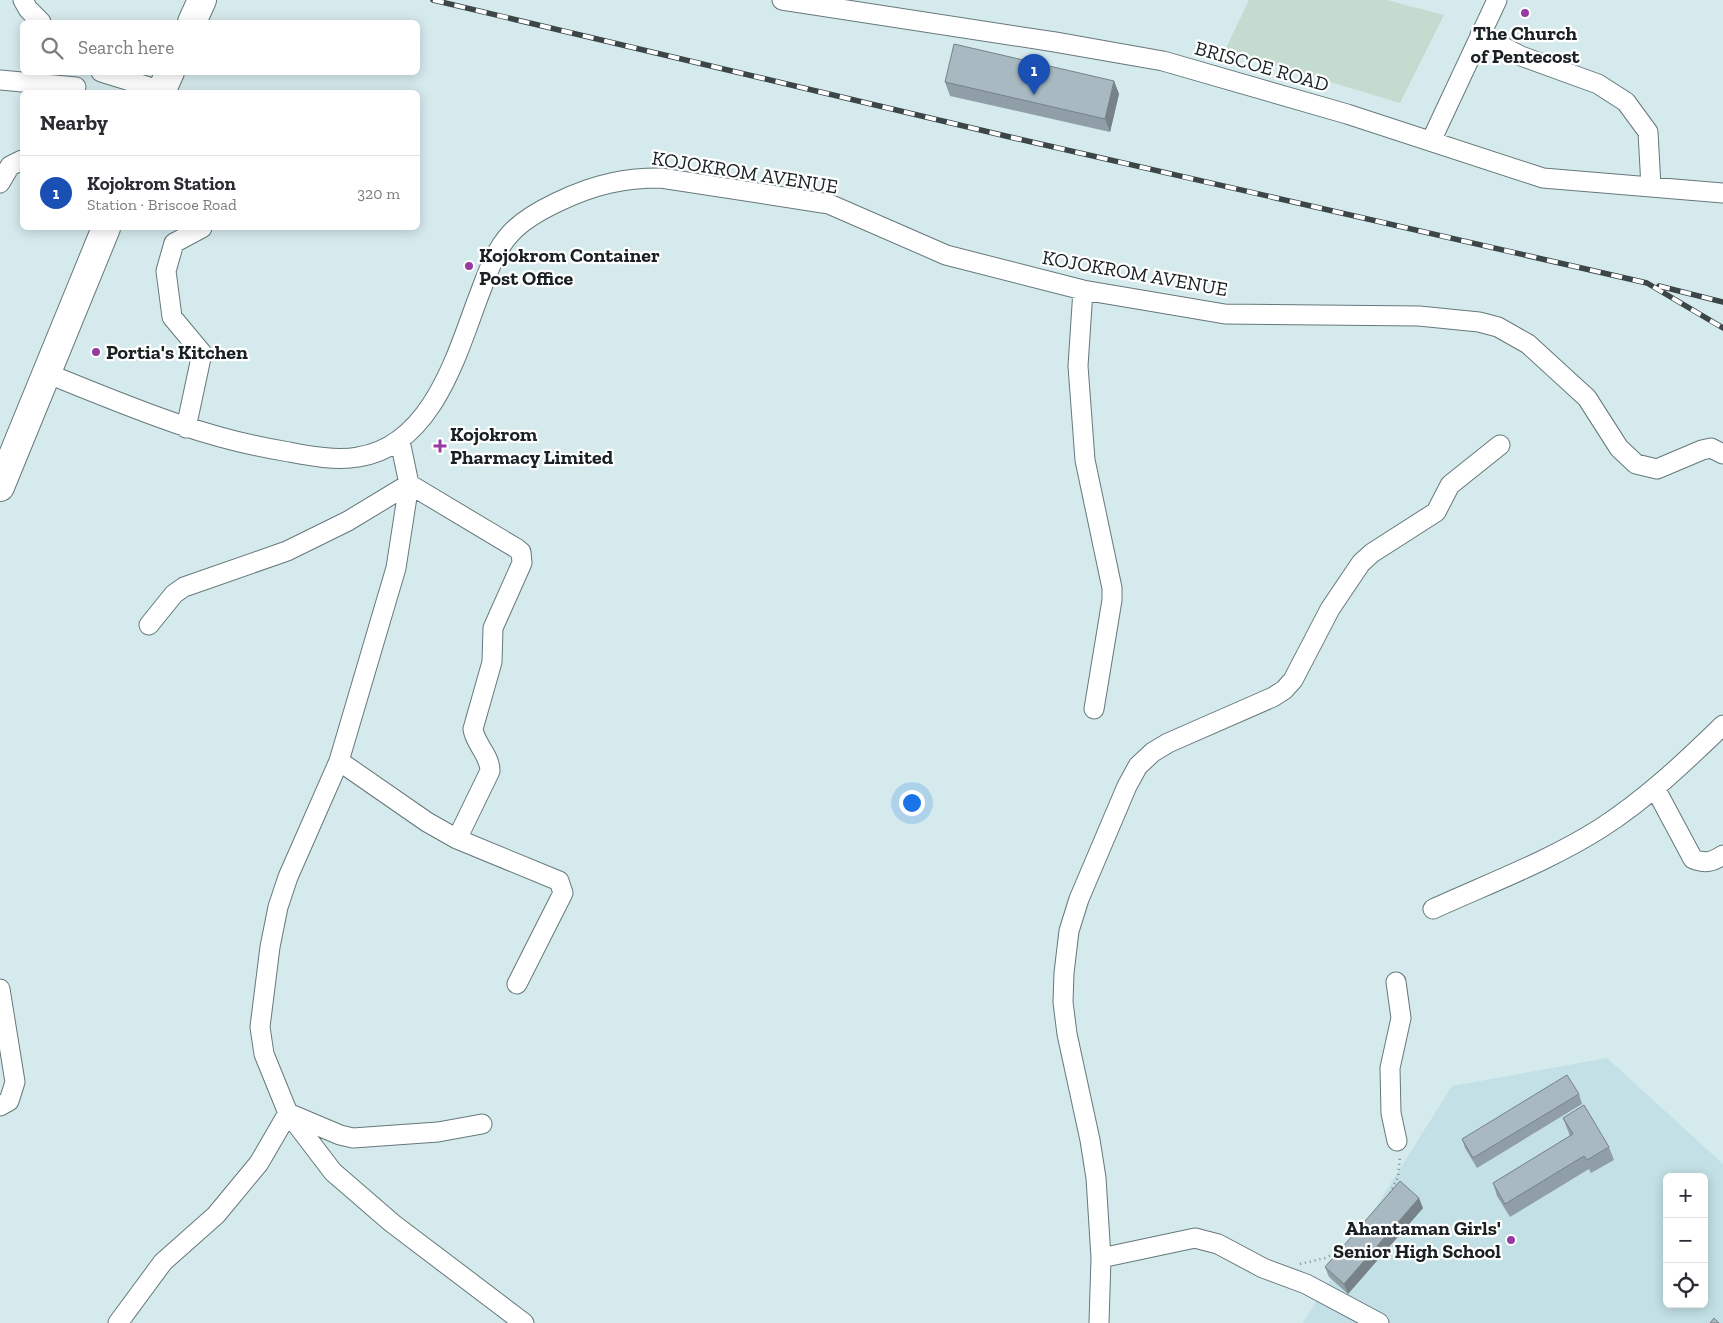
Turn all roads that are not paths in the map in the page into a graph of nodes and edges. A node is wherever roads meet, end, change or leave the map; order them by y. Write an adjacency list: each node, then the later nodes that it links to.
1 (23, 0): 5 (street)
2 (202, 0): 6 (highway)
3 (782, 0): 12 (street, BRISCOE ROAD)
4 (1497, 0): 7 (street)
5 (39, 20)
6 (193, 20)
7 (1480, 35): 12 (street); 15 (street)
8 (116, 75): 11 (street)
9 (0, 80): 10 (street)
10 (77, 84)
11 (164, 85)
12 (1431, 141): 15 (street, BRISCOE ROAD)
13 (20, 161): 14 (street)
14 (0, 183)
15 (1652, 187): 16 (street, BRISCOE ROAD)
16 (1723, 193)
17 (105, 230): 20 (highway)
18 (198, 230): 21 (street)
19 (1083, 290): 22 (street, KOJOKROM AVENUE); 25 (street, KOJOKROM AVENUE); 29 (street)
20 (46, 374): 21 (street, KOJOKROM AVENUE); 24 (highway)
21 (186, 428): 22 (street, KOJOKROM AVENUE)
22 (400, 441): 26 (street)
23 (1500, 445): 43 (street)
24 (8, 446): 27 (highway)
25 (1723, 454)
26 (410, 484): 28 (street); 31 (street); 33 (street)
27 (0, 487)
28 (149, 625)
29 (1094, 709)
30 (1723, 725): 32 (street)
31 (339, 761): 33 (street); 40 (street)
32 (1655, 788): 34 (street); 35 (street)
33 (456, 839): 37 (street)
34 (1723, 855)
35 (1434, 909)
36 (1396, 982): 42 (street)
37 (518, 984)
38 (0, 989): 39 (street)
39 (0, 1106)
40 (288, 1113): 41 (street); 44 (street); 45 (street)
41 (482, 1124)
42 (1397, 1141)
43 (1101, 1258): 46 (street); 47 (street)
44 (118, 1323)
45 (524, 1323)
46 (1100, 1323)
47 (1380, 1323)

